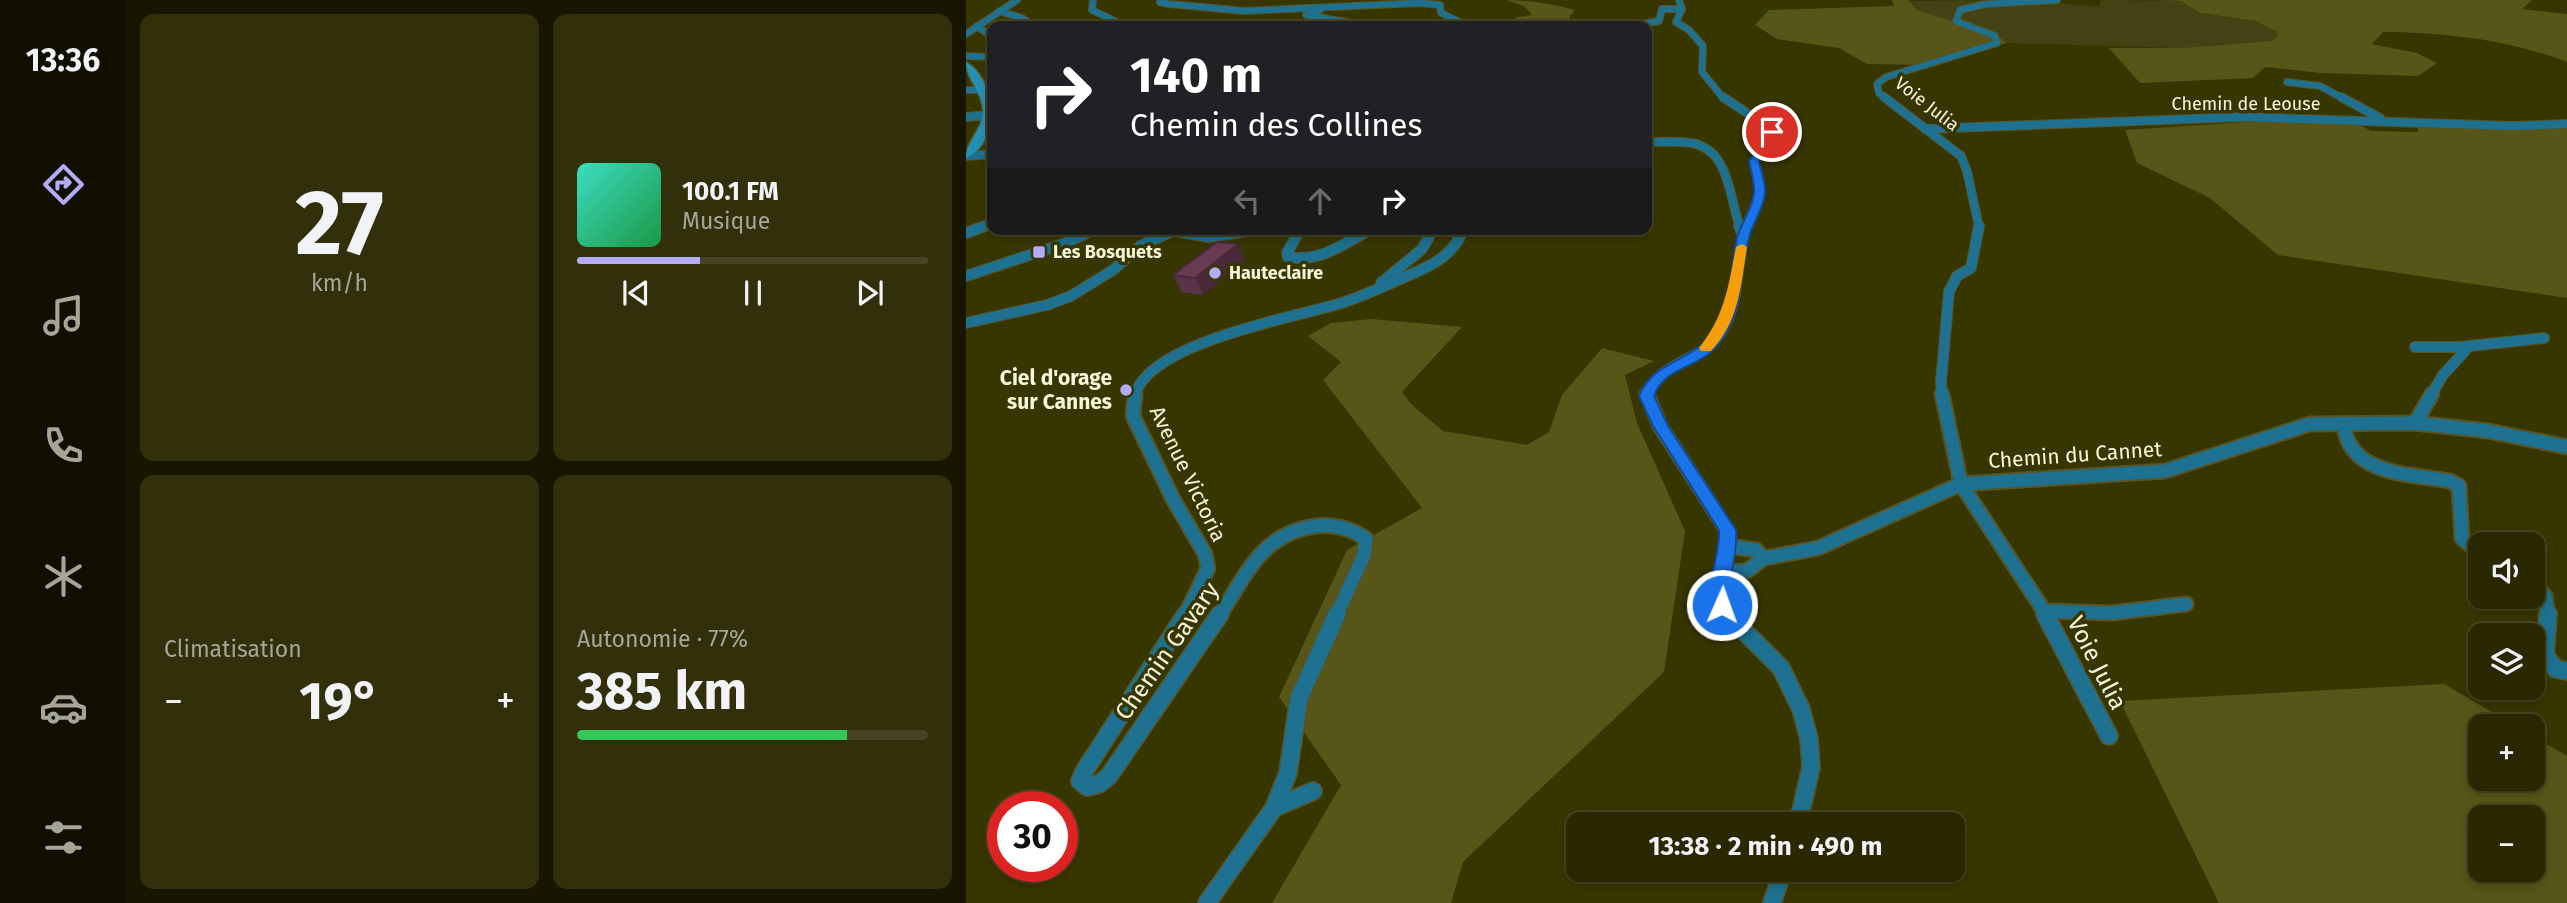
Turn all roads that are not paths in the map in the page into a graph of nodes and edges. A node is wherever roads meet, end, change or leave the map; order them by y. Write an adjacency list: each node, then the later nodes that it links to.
1 (1017, 0): 8 (street)
2 (1093, 0): 10 (street)
3 (1161, 0): 6 (street)
4 (1679, 0): 7 (street)
5 (2057, 0): 29 (street, Voie Julia)
6 (1420, 3): 11 (street); 12 (street)
7 (1682, 9): 13 (street); 45 (street)
8 (999, 11): 9 (street); 14 (street)
9 (1026, 21)
10 (1113, 21)
11 (1340, 21)
12 (1458, 21)
13 (1652, 22)
14 (977, 26): 15 (street); 16 (street)
15 (987, 33)
16 (966, 34)
17 (966, 56): 18 (street)
18 (987, 57)
19 (966, 65): 22 (main road)
20 (2287, 82): 26 (street)
21 (966, 90): 22 (street)
22 (982, 90): 23 (main road)
23 (987, 108)
24 (987, 115): 25 (street)
25 (966, 117)
26 (2387, 121): 27 (street, Chemin de Leouse); 29 (street, Chemin de Leouse)
27 (2567, 124)
28 (987, 127): 30 (main road)
29 (1925, 129): 55 (street, Voie Julia)
30 (978, 142): 32 (street); 34 (main road)
31 (1652, 142): 45 (street)
32 (966, 145)
33 (987, 154): 34 (street)
34 (966, 156)
35 (987, 225): 36 (street)
36 (966, 233)
37 (1083, 235): 46 (street)
38 (1164, 235): 48 (street)
39 (1186, 235): 40 (street)
40 (1230, 235)
41 (1297, 235): 42 (street)
42 (1362, 235)
43 (1428, 235): 47 (street)
44 (1460, 235): 47 (street, Avenue Victoria)
45 (1743, 236): 57 (street)
46 (966, 276)
47 (1370, 292): 65 (street, Avenue Victoria)
48 (966, 323)
49 (2544, 338): 51 (street)
50 (2415, 347): 51 (street)
51 (2460, 347): 52 (street)
52 (2416, 424): 53 (street, Chemin du Cannet); 54 (street, Chemin du Cannet)
53 (2344, 425): 55 (street, Chemin du Cannet); 56 (street)
54 (2567, 447)
55 (1961, 484): 58 (street, Chemin du Cannet); 62 (street, Voie Julia)
56 (2468, 543)
57 (1729, 546): 58 (street); 59 (street)
58 (1760, 559): 59 (street, Chemin du Cannet)
59 (1723, 572): 68 (street)
60 (2545, 593): 63 (street)
61 (2186, 604): 62 (street, Voie Julia)
62 (2045, 611): 64 (street, Voie Julia)
63 (2567, 671)
64 (2109, 736)
65 (1087, 787): 67 (street, Chemin Gavary)
66 (1313, 792): 67 (street)
67 (1274, 808): 70 (street)
68 (1801, 812)
69 (1779, 882): 71 (street)
70 (1207, 903)
71 (1772, 903)

